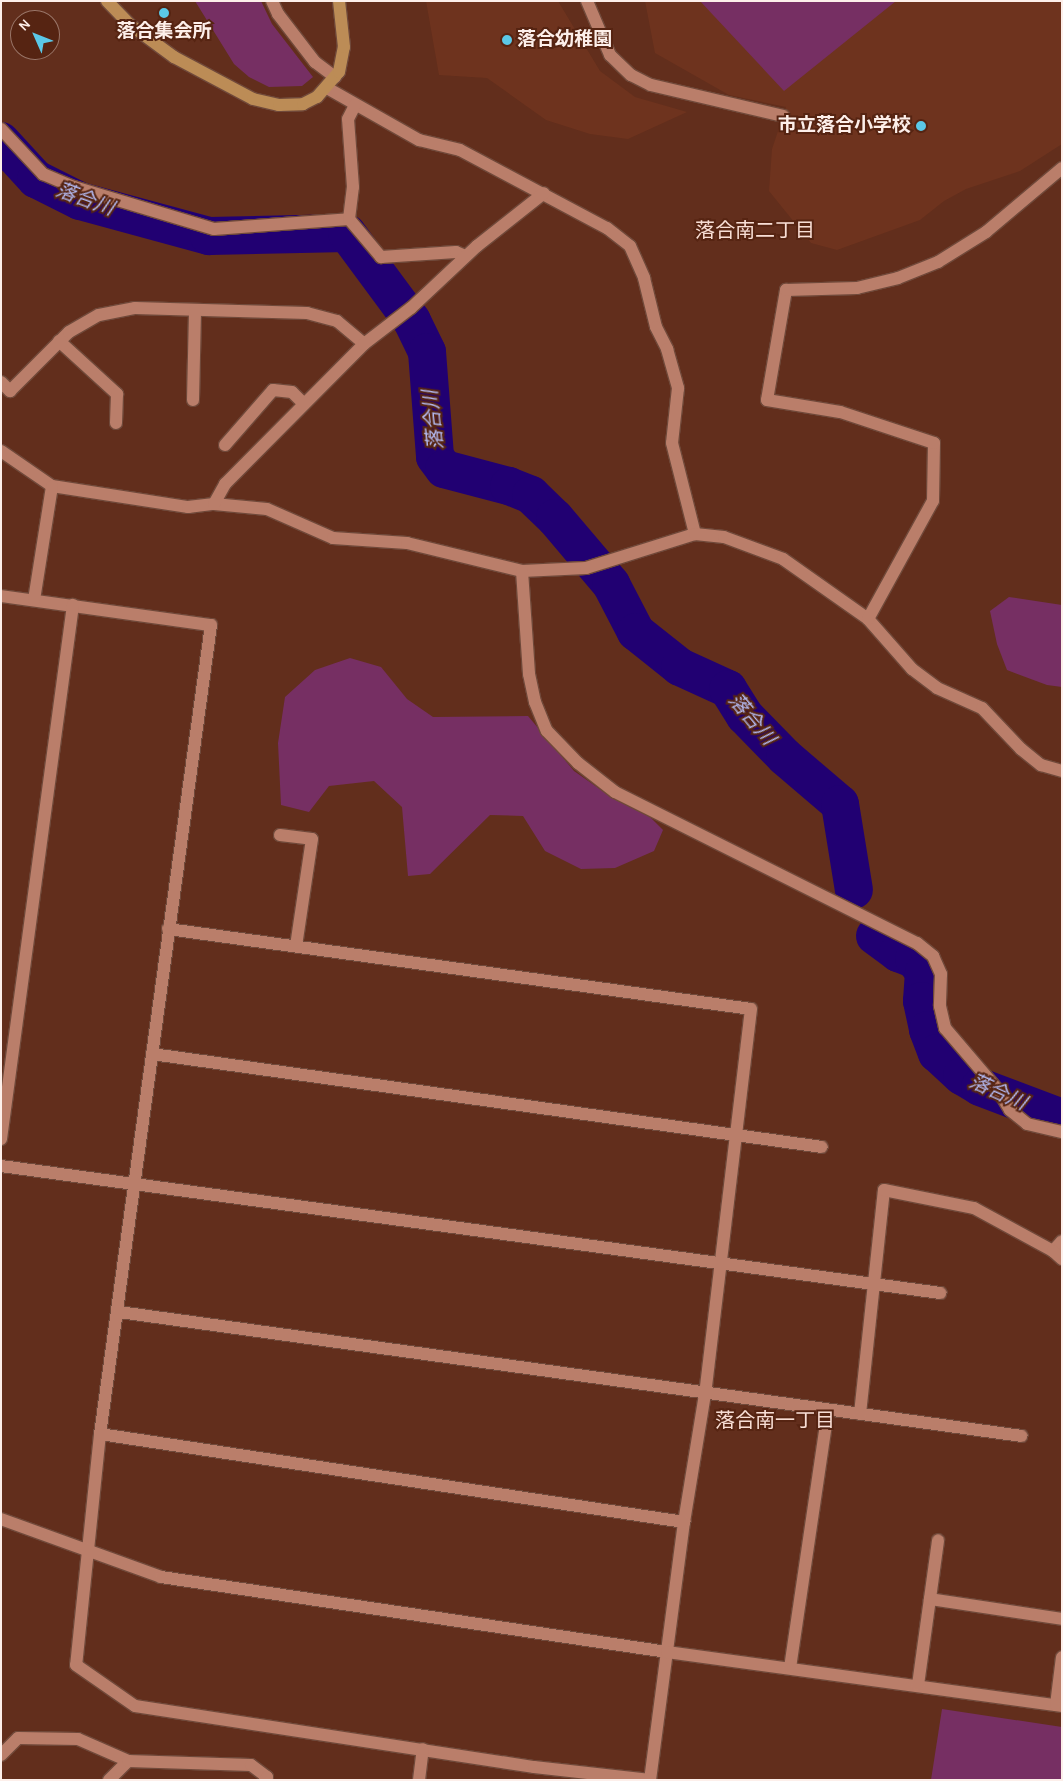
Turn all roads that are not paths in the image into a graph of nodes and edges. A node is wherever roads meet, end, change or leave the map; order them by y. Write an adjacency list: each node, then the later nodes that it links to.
1 (107, 1): 6 (street)
2 (272, 1): 5 (street)
3 (339, 1): 5 (street)
4 (587, 1): 8 (street)
5 (335, 77): 6 (street)
6 (327, 88): 7 (street)
7 (355, 105): 11 (street); 12 (street)
8 (783, 116)
9 (1, 129): 12 (street)
10 (1062, 168): 30 (street)
11 (544, 193): 13 (street); 25 (street)
12 (349, 220): 13 (street)
13 (465, 256): 16 (street)
14 (196, 310): 15 (street); 16 (street); 18 (street)
15 (59, 341): 17 (street); 20 (street)
16 (364, 344): 19 (street)
17 (1, 382)
18 (193, 400)
19 (304, 404): 21 (street); 24 (street)
20 (116, 423)
21 (225, 445)
22 (1, 451): 23 (street)
23 (52, 486): 24 (street); 28 (street)
24 (214, 504): 26 (street)
25 (694, 534): 26 (street); 30 (street)
26 (522, 571): 36 (street)
27 (1, 596): 28 (street)
28 (34, 600): 29 (street)
29 (73, 605): 33 (street); 38 (street)
30 (868, 618): 31 (street)
31 (1062, 771)
32 (280, 835): 34 (street)
33 (168, 928): 34 (street); 35 (street)
34 (296, 946): 37 (street)
35 (152, 1054): 37 (street); 41 (street)
36 (1062, 1132)
37 (736, 1134): 39 (street); 43 (street)
38 (1, 1139)
39 (822, 1147)
40 (1, 1166): 41 (street)
41 (134, 1184): 43 (street); 46 (street)
42 (1059, 1250): 44 (street)
43 (721, 1262): 44 (street); 47 (street)
44 (873, 1283): 45 (street); 49 (street)
45 (940, 1293)
46 (119, 1312): 47 (street); 50 (street)
47 (705, 1394): 48 (street); 53 (street)
48 (828, 1410): 49 (street); 60 (street)
49 (860, 1414): 51 (street)
50 (100, 1434): 53 (street); 55 (street)
51 (1022, 1436)
52 (1, 1519): 55 (street)
53 (684, 1522): 58 (street)
54 (938, 1540): 56 (street)
55 (87, 1550): 58 (street); 63 (street)
56 (930, 1599): 57 (street); 61 (street)
57 (1062, 1620)
58 (667, 1652): 60 (street); 70 (street)
59 (1062, 1657): 62 (street)
60 (790, 1668): 61 (street)
61 (918, 1685): 62 (street)
62 (1059, 1705)
63 (423, 1749): 66 (street); 69 (street)
64 (1, 1755): 65 (street)
65 (128, 1761): 67 (street); 68 (street)
66 (533, 1773): 70 (street)
67 (109, 1780)
68 (265, 1780)
69 (419, 1780)
70 (650, 1780)

